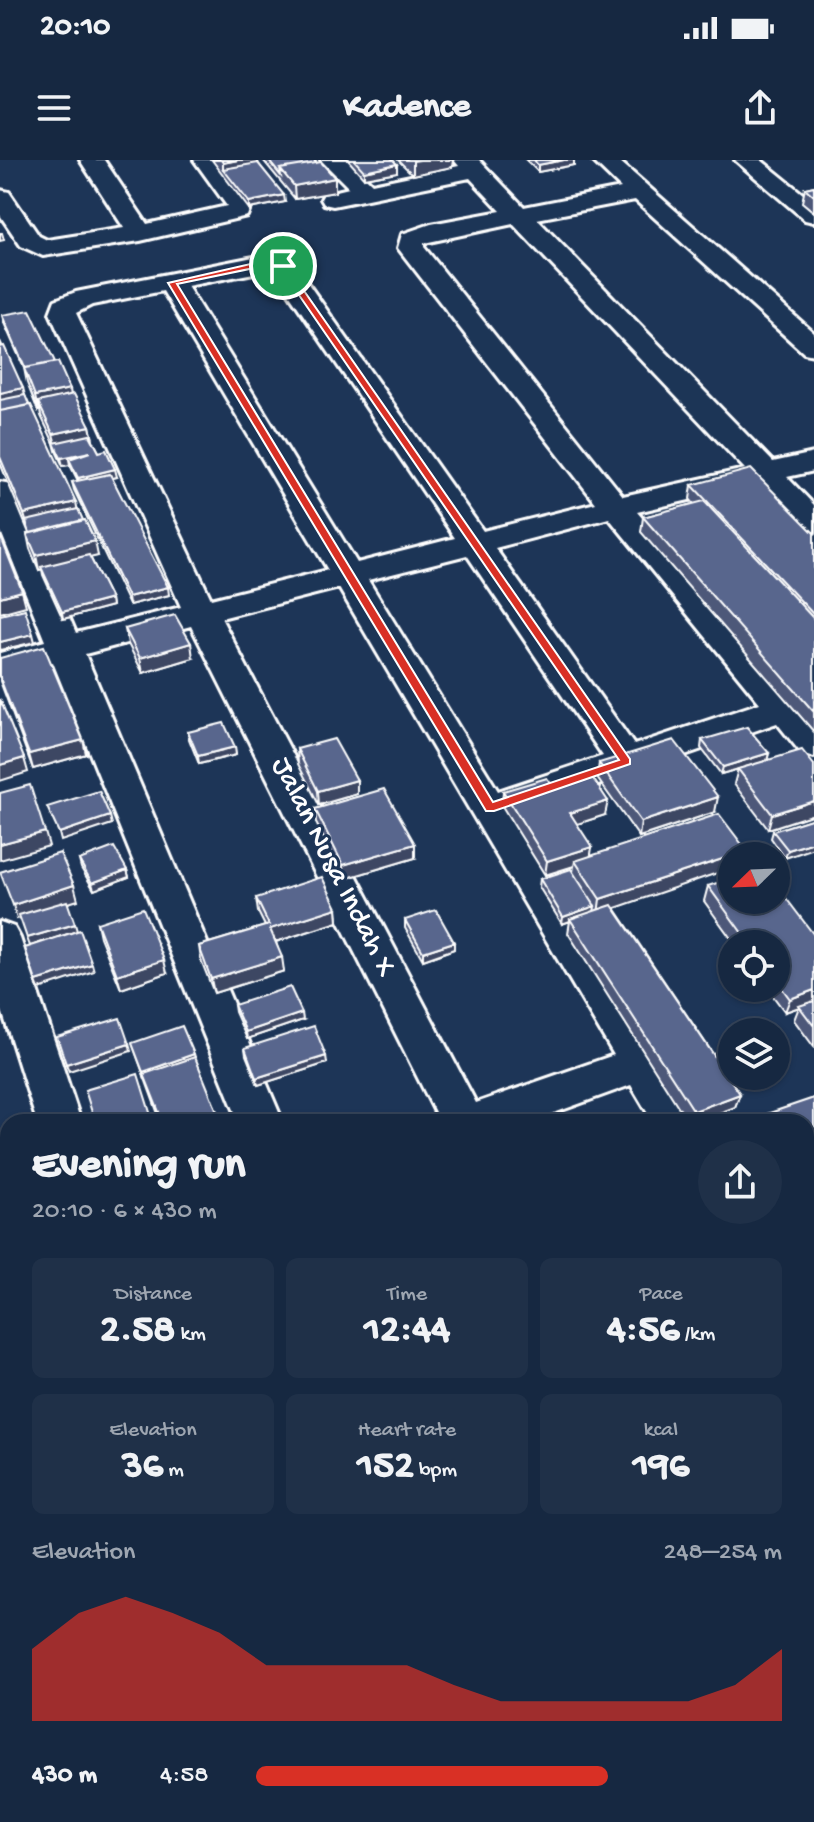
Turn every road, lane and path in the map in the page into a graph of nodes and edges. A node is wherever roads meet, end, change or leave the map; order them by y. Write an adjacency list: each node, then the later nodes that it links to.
1 (92, 160): 13 (street)
2 (206, 160): 13 (street)
3 (333, 160): 7 (street)
4 (604, 160): 8 (street)
5 (747, 160): 12 (street)
6 (471, 165): 7 (street); 11 (street)
7 (367, 192): 10 (street)
8 (639, 192): 11 (street); 16 (street)
9 (0, 197): 13 (street)
10 (333, 199)
11 (522, 215): 19 (street); 21 (street)
12 (814, 215)
13 (140, 233)
14 (172, 283): 23 (street); 24 (street); 25 (street, Jalan Nusa Indah X)
15 (814, 309): 16 (street)
16 (781, 316): 17 (street)
17 (811, 341)
18 (814, 462): 19 (street)
19 (766, 473): 21 (street); 22 (street)
20 (0, 491): 26 (street)
21 (616, 507): 23 (street); 28 (street)
22 (814, 523)
23 (474, 544): 24 (street); 30 (street)
24 (351, 575): 25 (street); 31 (street)
25 (201, 613): 26 (street); 36 (street, Jalan Nusa Indah X)
26 (65, 648): 27 (street); 35 (street)
27 (0, 664)
28 (784, 708): 29 (street); 30 (street)
29 (814, 744)
30 (626, 761): 31 (street)
31 (490, 808): 33 (street)
32 (0, 938): 34 (street)
33 (642, 1063): 37 (street); 38 (street)
34 (56, 1114)
35 (258, 1114)
36 (459, 1114)
37 (498, 1114)
38 (672, 1114)

